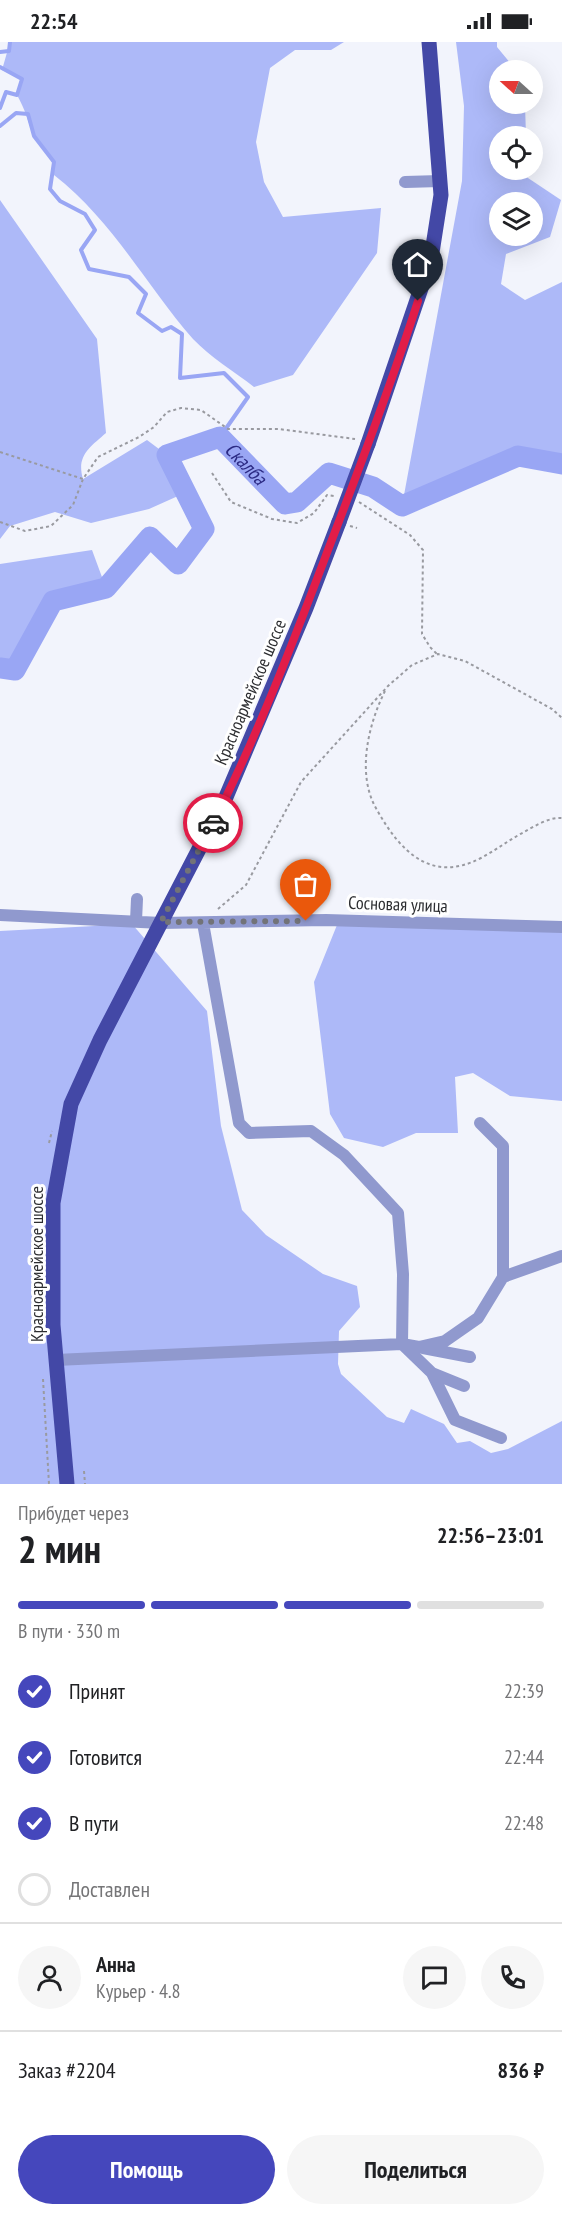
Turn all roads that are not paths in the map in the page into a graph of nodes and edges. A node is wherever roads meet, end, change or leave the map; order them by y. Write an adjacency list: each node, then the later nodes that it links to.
1 (429, 42): 2 (main road, Красноармейское шоссе)
2 (440, 181): 3 (street); 7 (main road, Красноармейское шоссе, bridge)
3 (405, 182)
4 (137, 899): 6 (street)
5 (0, 915): 6 (street, Сосновая улица)
6 (136, 921): 7 (street, Сосновая улица)
7 (161, 922): 8 (street, Сосновая улица); 16 (main road, Красноармейское шоссе)
8 (202, 923): 9 (street, Сосновая улица); 13 (street)
9 (562, 927)
10 (480, 1123): 12 (street)
11 (562, 1257): 12 (street)
12 (503, 1277): 14 (street)
13 (402, 1344): 14 (street); 16 (street); 17 (street)
14 (419, 1347): 15 (street)
15 (470, 1357)
16 (56, 1360): 20 (main road, Красноармейское шоссе)
17 (432, 1373): 18 (street); 19 (street)
18 (464, 1386)
19 (501, 1438)
20 (67, 1484)

